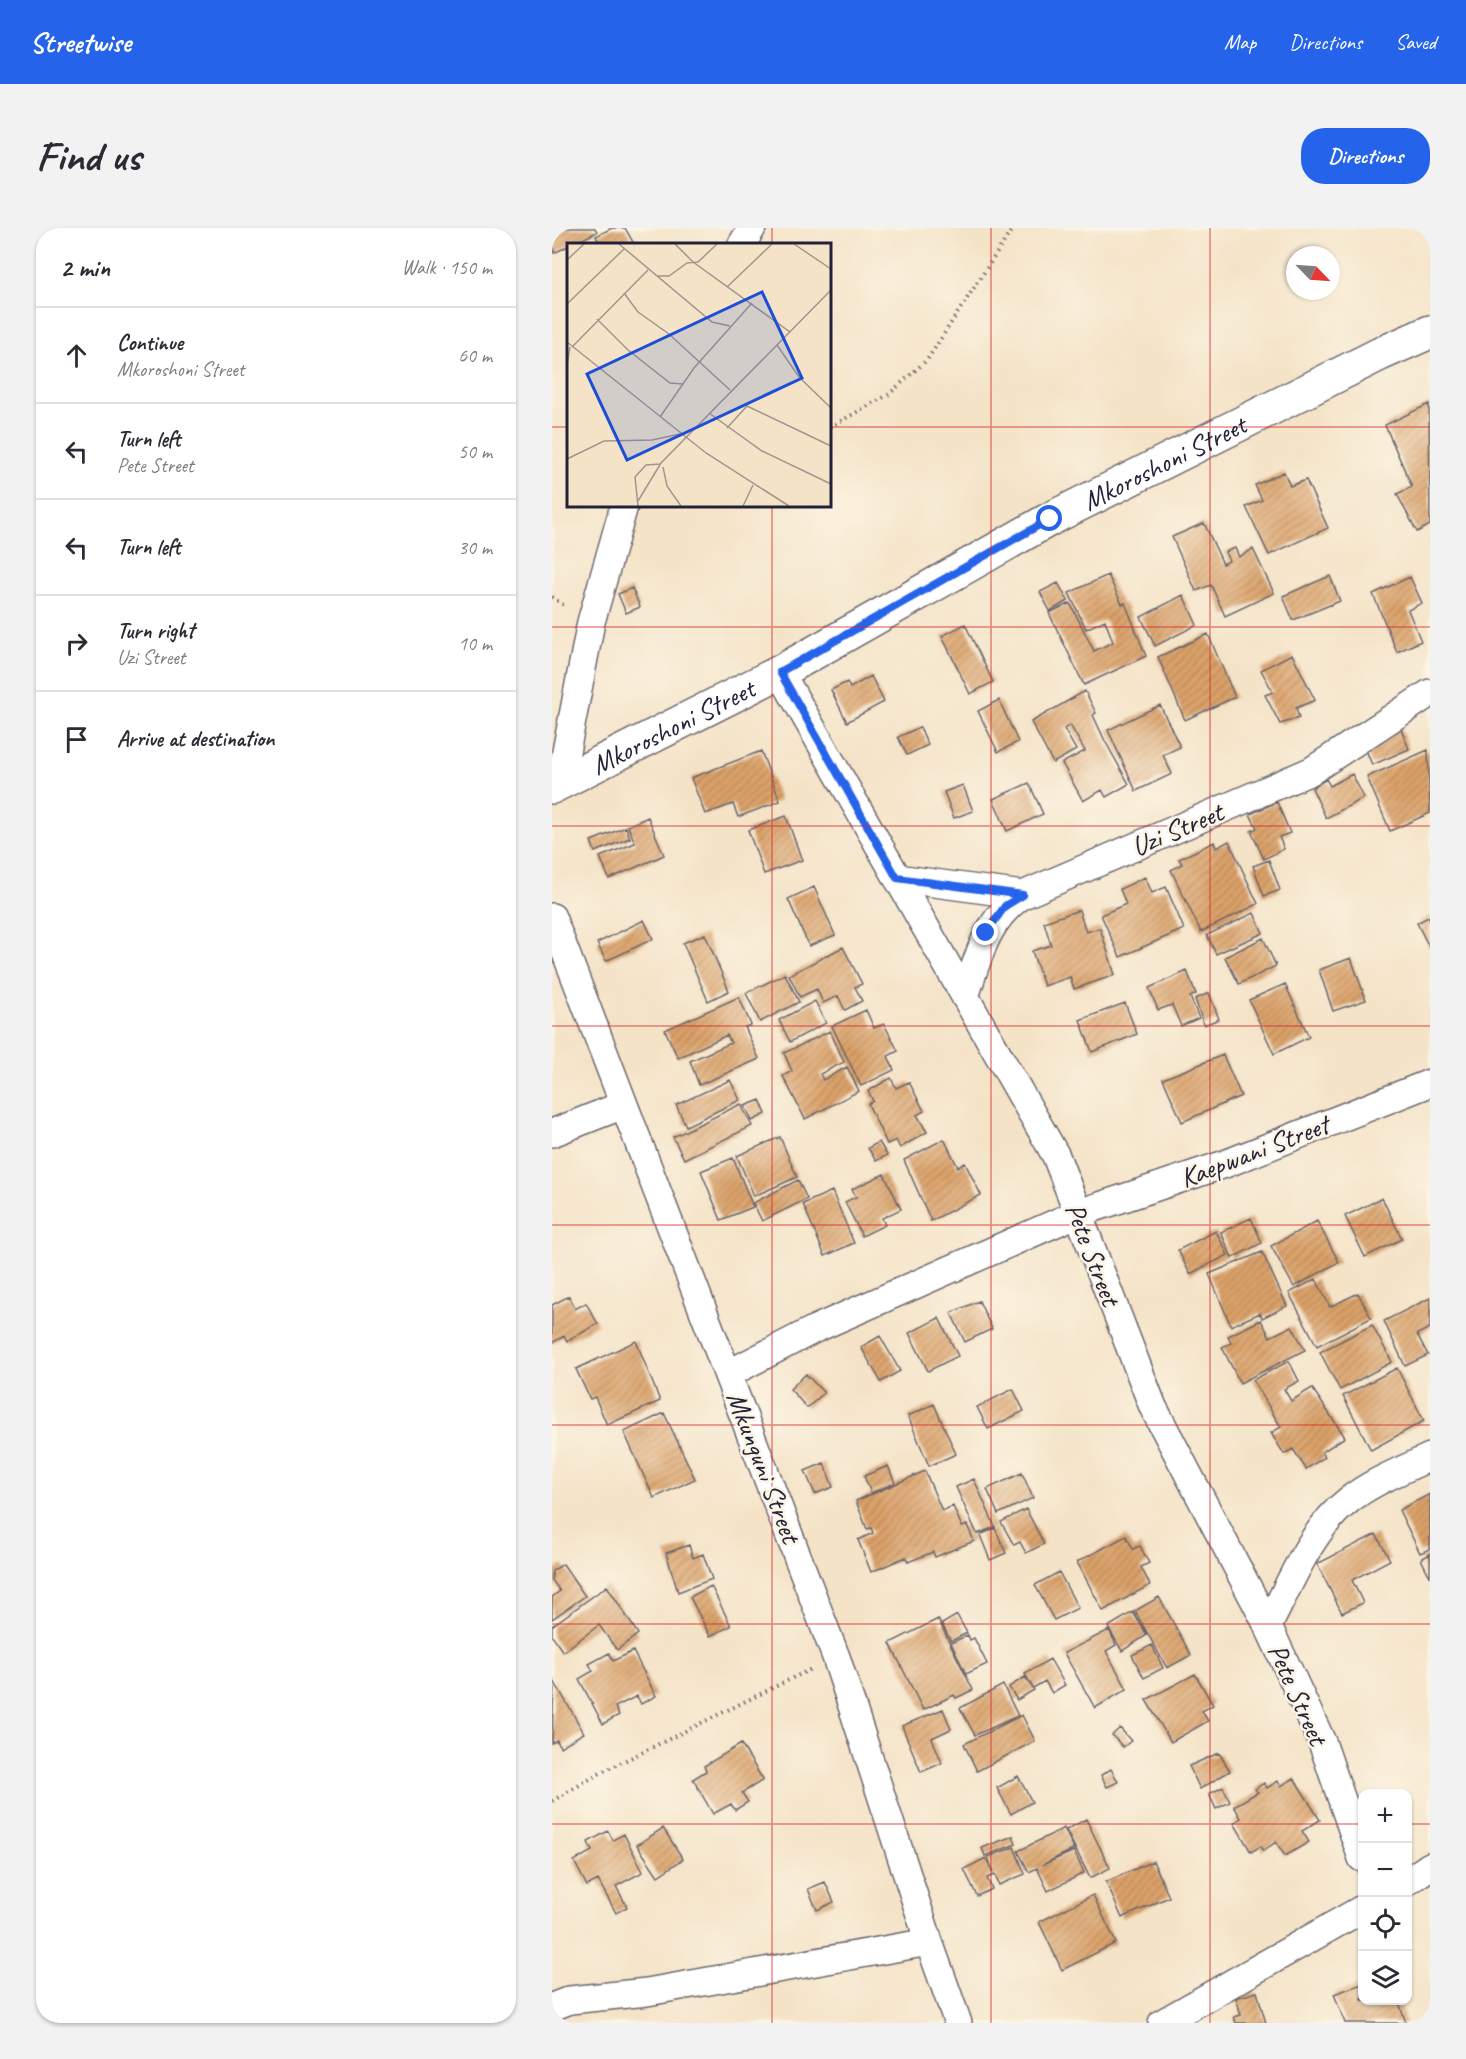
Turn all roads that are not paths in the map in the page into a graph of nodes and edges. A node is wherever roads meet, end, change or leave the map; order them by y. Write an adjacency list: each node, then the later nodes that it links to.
1 (752, 228): 2 (street)
2 (743, 243)
3 (1430, 332): 5 (street, Mkoroshoni Street)
4 (624, 507): 7 (street)
5 (780, 672): 7 (street, Mkoroshoni Street); 8 (street, Pete Street)
6 (1430, 693): 9 (street, Uzi Street)
7 (556, 785)
8 (897, 878): 9 (street); 11 (street, Pete Street)
9 (1023, 895): 11 (street, Uzi Street)
10 (552, 917): 13 (street, Mkunguni Street)
11 (965, 997): 15 (street, Pete Street)
12 (1430, 1083): 15 (street, Kaepwani Street)
13 (623, 1105): 14 (street); 16 (street, Mkunguni Street)
14 (552, 1133)
15 (1076, 1214): 16 (street, Kaepwani Street); 18 (street, Pete Street)
16 (728, 1374): 23 (street, Mkunguni Street)
17 (1430, 1457): 18 (street)
18 (1268, 1626): 19 (street, Pete Street)
19 (1358, 1846)
20 (1430, 1866): 21 (street)
21 (1412, 1878)
22 (1358, 1911): 26 (street)
23 (928, 1942): 24 (street); 25 (street, Mkunguni Street)
24 (552, 2007)
25 (958, 2023)
26 (1162, 2023)

